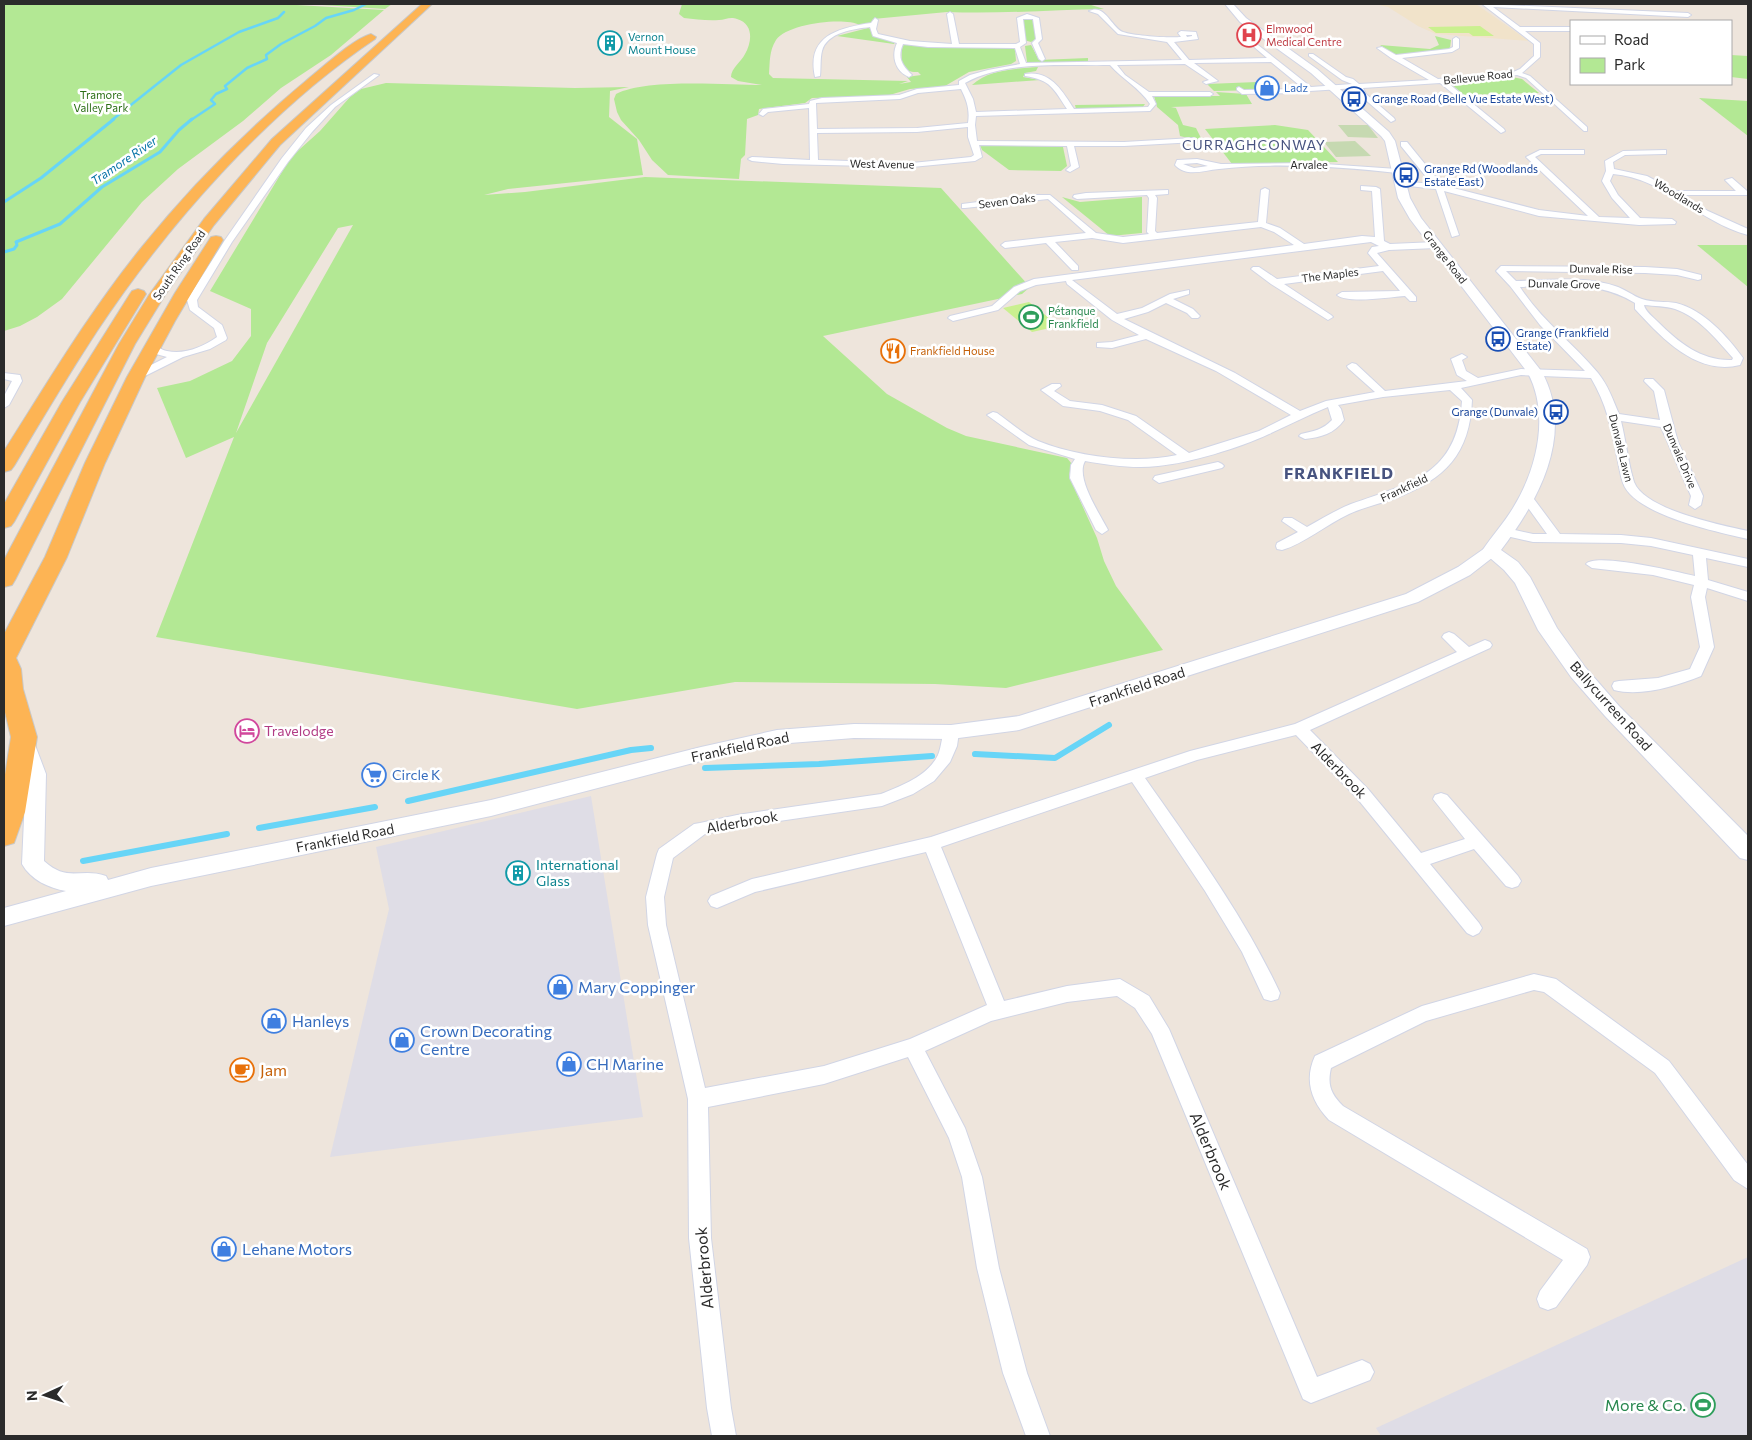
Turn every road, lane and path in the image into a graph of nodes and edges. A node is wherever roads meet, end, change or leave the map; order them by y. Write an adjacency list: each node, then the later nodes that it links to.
1 (412, 4): 12 (highway, South Ring Road)
2 (427, 4): 48 (highway, South Ring Road)
3 (1229, 4): 21 (main road, Grange Road)
4 (1486, 4): 6 (street); 10 (street, Bellevue Road)
5 (1092, 12): 15 (street)
6 (1646, 12): 8 (street); 9 (street)
7 (950, 14): 19 (street)
8 (1688, 15)
9 (1652, 20)
10 (1520, 29): 11 (street); 33 (street, Bellevue Road)
11 (1570, 29)
12 (374, 36): 59 (highway, South Ring Road); 72 (highway)
13 (1185, 38): 15 (street)
14 (1456, 39): 25 (street)
15 (1169, 40): 29 (street)
16 (902, 41): 19 (street); 35 (street); 37 (street)
17 (1035, 43): 18 (street); 18 (street); 26 (street)
18 (1020, 44): 19 (street); 32 (street)
19 (956, 45)
20 (1256, 46): 21 (street); 22 (street); 28 (street)
21 (1280, 46): 44 (main road, Grange Road)
22 (1247, 47)
23 (1380, 48): 25 (street)
24 (1311, 55): 40 (street)
25 (1394, 57): 38 (street)
26 (1042, 59)
27 (1095, 60): 31 (street)
28 (1270, 60): 29 (street); 43 (street)
29 (1186, 62): 31 (street); 39 (street)
30 (1112, 64): 31 (street); 32 (street); 45 (street)
31 (1133, 64)
32 (1024, 65): 41 (street)
33 (1517, 73): 38 (street, Bellevue Road); 55 (street)
34 (376, 75): 117 (street)
35 (910, 75)
36 (1027, 75): 50 (street)
37 (817, 76)
38 (1440, 81): 40 (street, Bellevue Road); 57 (street)
39 (1206, 82)
40 (1356, 86): 44 (street, Bellevue Road); 53 (street)
41 (963, 87): 49 (street); 52 (street)
42 (1239, 89): 43 (street)
43 (1309, 89): 44 (street)
44 (1338, 91): 47 (street); 70 (main road, Grange Road)
45 (1147, 94): 46 (street); 50 (street)
46 (1210, 94)
47 (1257, 96)
48 (315, 104): 116 (highway); 154 (highway, South Ring Road)
49 (810, 106): 51 (street); 56 (street)
50 (1071, 110): 52 (street)
51 (763, 114)
52 (973, 114): 54 (street)
53 (1391, 120)
54 (971, 125): 56 (street); 60 (street)
55 (1584, 129)
56 (812, 131): 66 (street)
57 (1502, 131)
58 (1193, 140): 61 (street)
59 (259, 142): 72 (highway); 84 (highway, South Ring Road)
60 (974, 143): 61 (street); 66 (street, West Avenue)
61 (1070, 144): 68 (street)
62 (1404, 144): 73 (street)
63 (1581, 152): 81 (street)
64 (1663, 152): 69 (street)
65 (752, 159): 66 (street, West Avenue)
66 (814, 162)
67 (1220, 166): 70 (street, Arvalee)
68 (1070, 170)
69 (1610, 171): 78 (street, Woodlands); 82 (street)
70 (1398, 177): 73 (street, Arvalee); 93 (main road, Grange Road)
71 (1729, 180): 78 (street)
72 (205, 184): 138 (highway)
73 (1439, 187): 81 (street, Arvalee); 88 (street)
74 (1364, 188): 92 (street)
75 (1265, 190): 85 (street)
76 (1165, 192): 77 (street)
77 (1150, 193): 79 (street); 89 (street)
78 (1674, 193): 86 (street, Woodlands)
79 (1077, 197)
80 (966, 206): 87 (street, Seven Oaks)
81 (1597, 219): 82 (street, Arvalee)
82 (1639, 222): 83 (street, Arvalee)
83 (1672, 222)
84 (190, 224)
85 (1262, 224): 89 (street); 94 (street)
86 (1748, 232)
87 (1094, 235): 89 (street); 90 (street)
88 (1455, 235)
89 (1155, 236)
90 (1049, 241): 91 (street); 95 (street)
91 (1005, 245)
92 (1385, 245): 93 (street); 94 (street); 96 (street, The Maples)
93 (1436, 245): 120 (main road, Grange Road)
94 (1301, 246): 112 (street)
95 (1075, 268)
96 (1385, 268): 101 (street, The Maples); 105 (street, The Maples)
97 (1504, 268): 99 (street, Dunvale Rise); 102 (street, Dunvale Lawn)
98 (1256, 269): 101 (street, The Maples)
99 (1698, 277)
100 (1070, 282): 113 (street)
101 (1274, 282): 107 (street, The Maples)
102 (1514, 284): 109 (street, Dunvale Grove); 121 (street, Dunvale Lawn)
103 (145, 286): 143 (highway, South Ring Road)
104 (1186, 292): 108 (street)
105 (1342, 295)
106 (1314, 296): 107 (street, The Maples)
107 (1303, 299): 111 (street, The Maples)
108 (1167, 300): 110 (street); 113 (street)
109 (1640, 302): 109 (street, Dunvale Grove)
110 (1196, 316)
111 (1328, 317)
112 (952, 318)
113 (1116, 318): 114 (street)
114 (1145, 336): 115 (street); 132 (street)
115 (1101, 345)
116 (152, 347): 117 (street); 123 (highway)
117 (185, 354): 123 (street)
118 (1462, 357): 124 (street)
119 (1352, 366): 128 (street)
120 (1535, 372): 121 (street); 124 (street); 140 (main road, Grange Road)
121 (1594, 375): 133 (street, Dunvale Lawn)
122 (4, 376): 130 (street)
123 (137, 376): 160 (highway)
124 (1476, 382): 127 (street)
125 (1649, 382): 134 (street, Dunvale Drive)
126 (1056, 386): 136 (street)
127 (1453, 388): 128 (street); 145 (street, Frankfield)
128 (1383, 394): 129 (street)
129 (1330, 403): 132 (street); 135 (street)
130 (4, 405)
131 (993, 415): 137 (street)
132 (1298, 415): 136 (street)
133 (1614, 418): 134 (street); 147 (street, Dunvale Lawn)
134 (1666, 424): 141 (street, Dunvale Drive)
135 (1305, 436)
136 (1190, 456): 137 (street); 139 (street)
137 (1082, 457): 144 (street)
138 (5, 463)
139 (1158, 479)
140 (1527, 498): 146 (main road, Grange Road); 148 (street)
141 (1694, 505)
142 (1288, 521): 145 (street)
143 (4, 522)
144 (1102, 530)
145 (1308, 532): 149 (street, Frankfield)
146 (1506, 532): 148 (street); 150 (main road, Grange Road)
147 (1748, 535)
148 (1558, 539): 151 (street)
149 (1282, 546)
150 (1490, 551): 164 (street, Frankfield Road); 171 (main road, Ballycurreen Road)
151 (1699, 551): 153 (street); 155 (street)
152 (1592, 564): 155 (street)
153 (1748, 564)
154 (4, 580)
155 (1702, 581): 156 (street); 161 (street)
156 (1748, 597)
157 (1450, 637): 159 (street)
158 (1485, 645): 159 (street, Alderbrook)
159 (1467, 654): 163 (street, Alderbrook)
160 (4, 658): 162 (highway)
161 (1619, 686)
162 (8, 699): 165 (highway)
163 (1299, 729): 166 (street, Alderbrook); 172 (street, Alderbrook)
164 (952, 732): 173 (street, Frankfield Road); 181 (street, Alderbrook)
165 (24, 737): 168 (highway); 173 (street)
166 (1135, 775): 170 (street, Alderbrook); 178 (street)
167 (1441, 799): 169 (street)
168 (4, 835)
169 (1478, 842): 172 (street); 174 (street)
170 (931, 844): 175 (street, Alderbrook); 179 (street)
171 (1748, 851)
172 (1418, 861): 177 (street, Alderbrook)
173 (151, 877): 176 (street, Frankfield Road)
174 (1512, 881)
175 (717, 901)
176 (4, 917)
177 (1473, 928)
178 (1271, 993)
179 (999, 1011): 180 (street, Alderbrook); 184 (street, Alderbrook)
180 (913, 1047): 181 (street, Alderbrook); 186 (street)
181 (698, 1099): 185 (street, Alderbrook)
182 (1748, 1179): 183 (street)
183 (1548, 1299)
184 (1362, 1372)
185 (724, 1436)
186 (1038, 1436)

